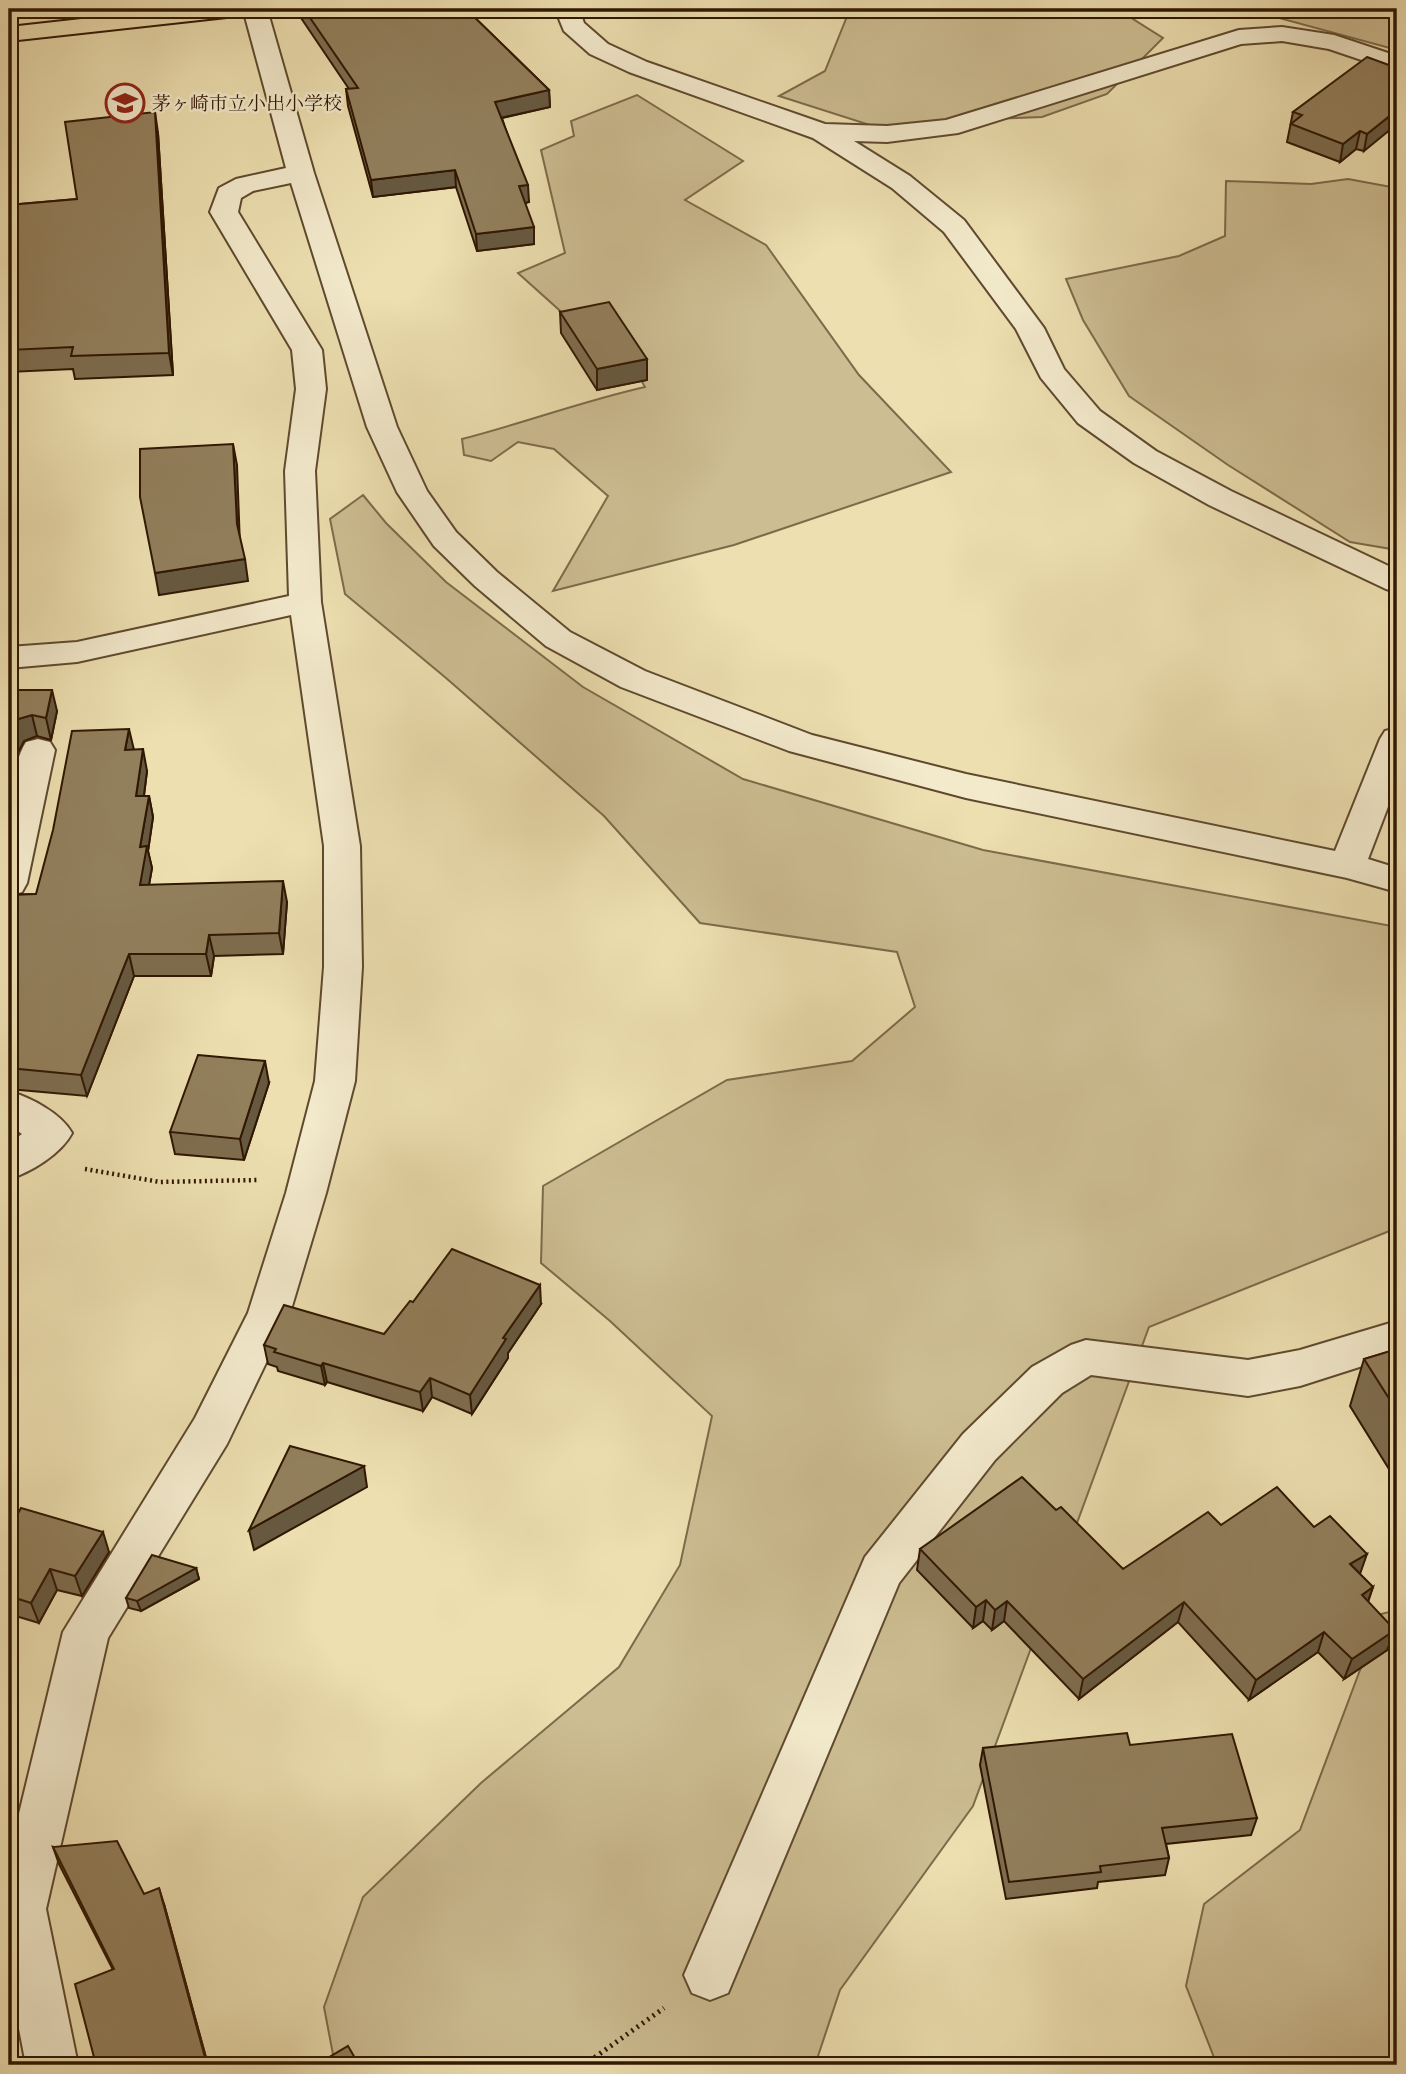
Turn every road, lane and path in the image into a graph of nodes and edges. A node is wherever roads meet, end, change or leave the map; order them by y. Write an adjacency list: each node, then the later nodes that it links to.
1 (236, 9): 4 (main road)
2 (255, 9): 7 (street)
3 (567, 9): 6 (street)
4 (9, 34)
5 (1397, 64): 6 (street)
6 (822, 132): 8 (street)
7 (301, 173): 9 (street); 13 (street)
8 (1397, 582)
9 (305, 601): 10 (street); 21 (street)
10 (9, 658)
11 (1397, 739): 13 (street)
12 (38, 750): 15 (street)
13 (1347, 866): 14 (street)
14 (1397, 880)
15 (9, 883)
16 (9, 1106): 17 (street)
17 (14, 1160): 18 (path)
18 (261, 1180)
19 (1397, 1338): 20 (street)
20 (710, 1975): 22 (path)
21 (52, 2065)
22 (584, 2065)

